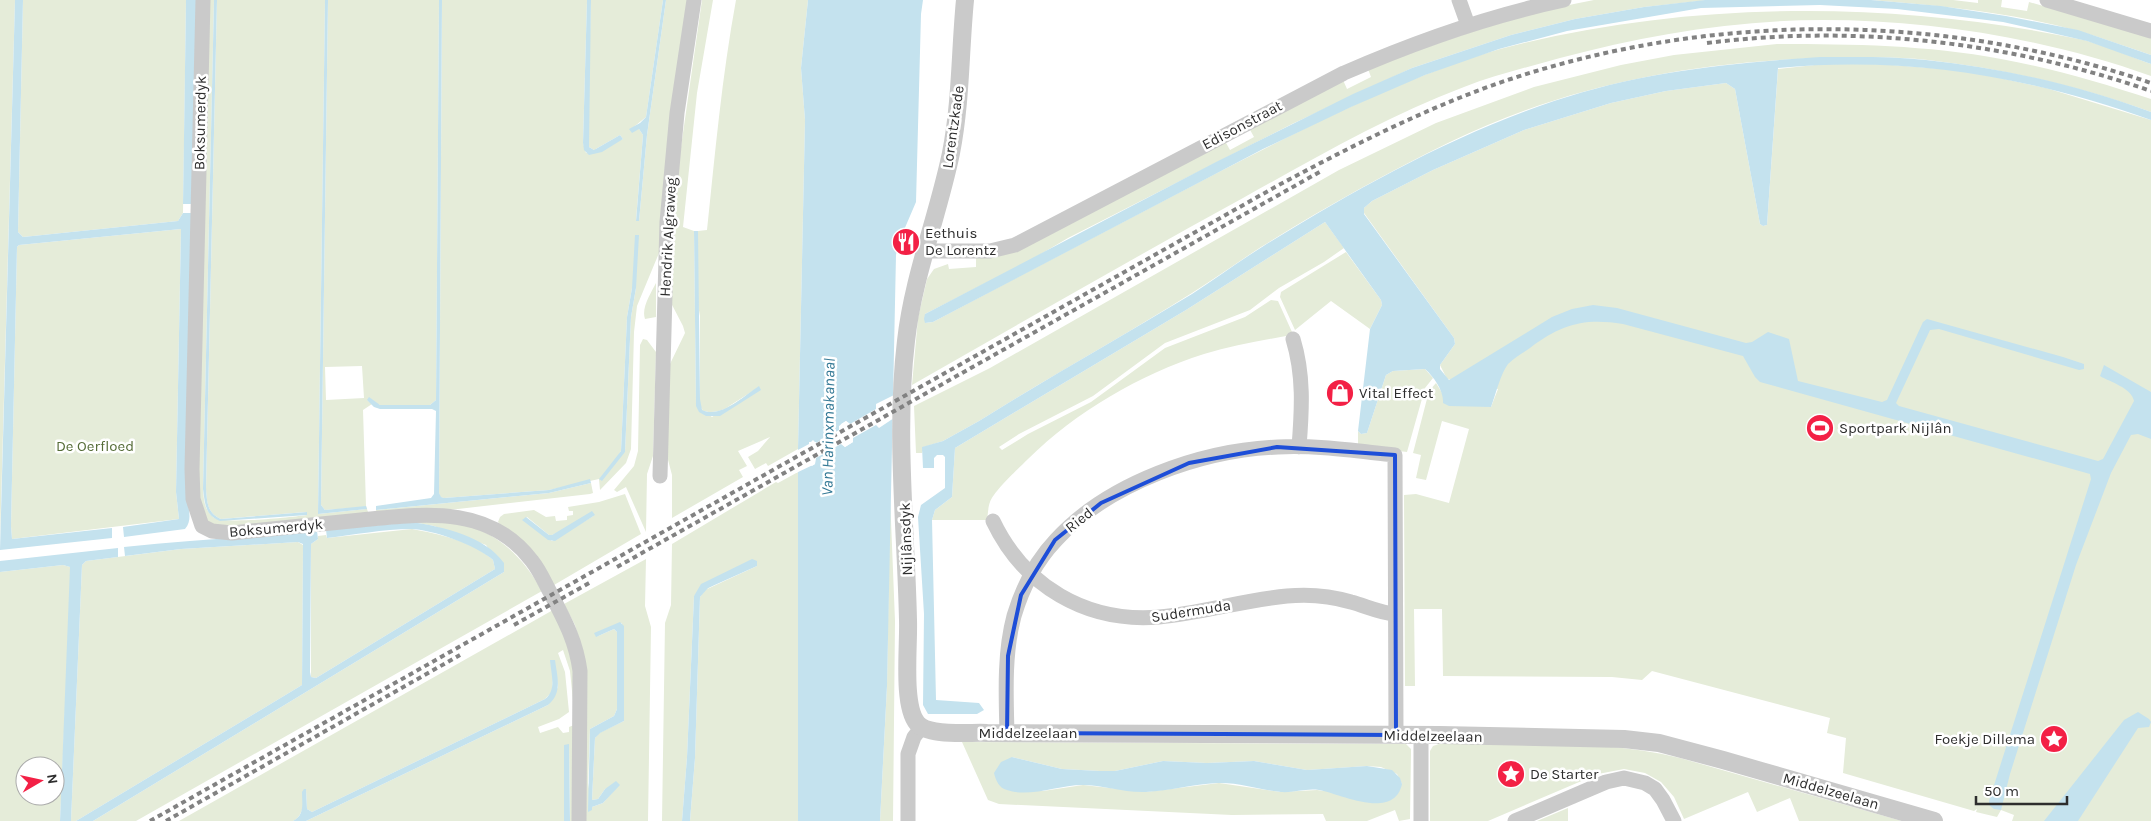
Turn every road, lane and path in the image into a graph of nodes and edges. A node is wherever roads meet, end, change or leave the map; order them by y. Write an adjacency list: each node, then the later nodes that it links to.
1 (203, 0): 21 (street, Boksumerdyk)
2 (694, 0): 13 (street, Hendrik Algraweg)
3 (965, 0): 10 (street, Lorentzkade)
4 (1459, 0): 8 (street)
5 (1564, 0): 8 (street, Edisonstraat)
6 (2047, 0): 7 (street)
7 (2078, 4): 9 (street)
8 (1468, 25): 10 (street, Edisonstraat)
9 (2151, 30)
10 (925, 251): 17 (street, Nijlânsdyk)
11 (1293, 339): 12 (street)
12 (1299, 446): 15 (street, Ried); 16 (street, Ried)
13 (660, 476)
14 (993, 521): 15 (street, Sudermuda)
15 (1031, 575): 16 (street, Sudermuda); 18 (street, Ried)
16 (1395, 614): 19 (street, Ried)
17 (921, 728): 18 (street, Middelzeelaan); 22 (street)
18 (1007, 733): 19 (street, Middelzeelaan)
19 (1396, 735): 20 (street, Middelzeelaan)
20 (1421, 735): 23 (street); 26 (street, Middelzeelaan)
21 (579, 821)
22 (908, 821)
23 (1421, 821)
24 (1515, 821): 25 (street)
25 (1674, 821)
26 (1934, 821)

